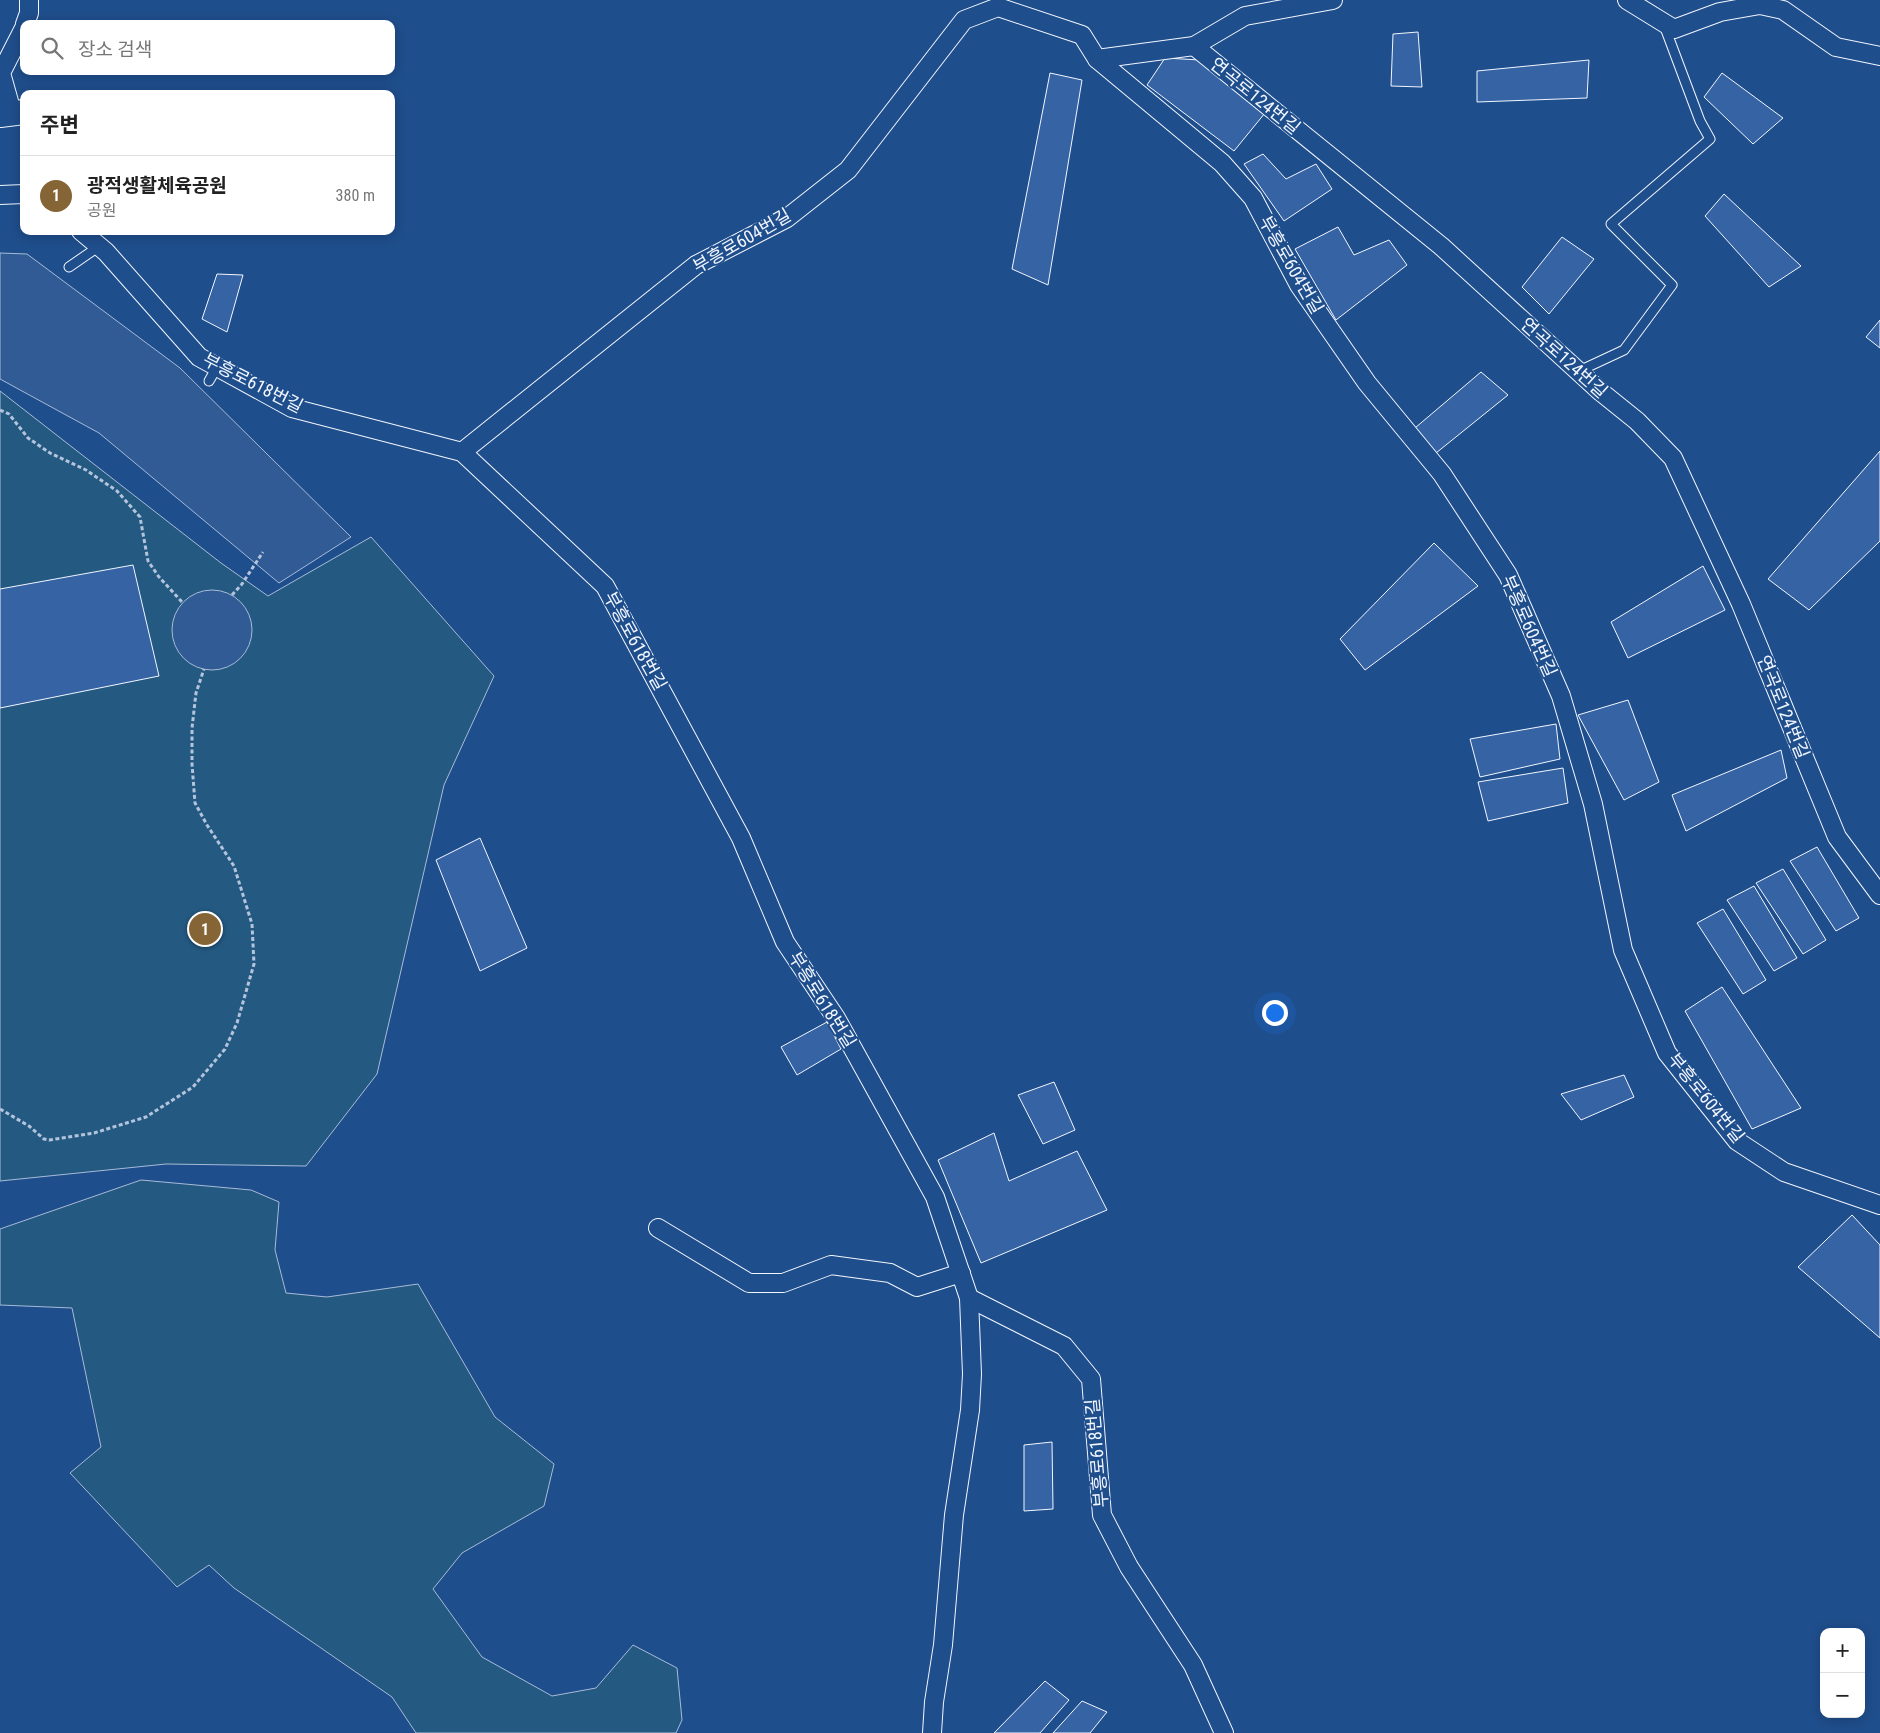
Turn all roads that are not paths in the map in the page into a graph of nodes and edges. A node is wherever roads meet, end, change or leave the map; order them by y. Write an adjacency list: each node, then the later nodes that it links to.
1 (29, 0): 4 (street)
2 (1333, 0): 7 (street, 연곡로124번길)
3 (1627, 0): 5 (street)
4 (26, 20)
5 (1663, 22): 8 (street); 16 (lane)
6 (20, 36): 10 (street)
7 (1194, 46): 9 (street); 16 (street, 연곡로124번길)
8 (1880, 56)
9 (1097, 59): 17 (street, 부흥로604번길); 19 (street, 부흥로604번길)
10 (12, 113)
11 (20, 194): 12 (street)
12 (0, 195)
13 (84, 235): 14 (street, 부흥로618번길)
14 (98, 247): 15 (lane); 17 (street, 부흥로618번길)
15 (70, 267)
16 (1579, 372): 18 (street, 연곡로124번길)
17 (462, 452): 21 (street, 부흥로618번길)
18 (1880, 895)
19 (1880, 1205)
20 (658, 1228): 21 (street)
21 (961, 1273): 22 (street, 부흥로618번길)
22 (969, 1298): 23 (street, 부흥로618번길); 24 (street, 부흥로618번길)
23 (932, 1733)
24 (1224, 1733)

